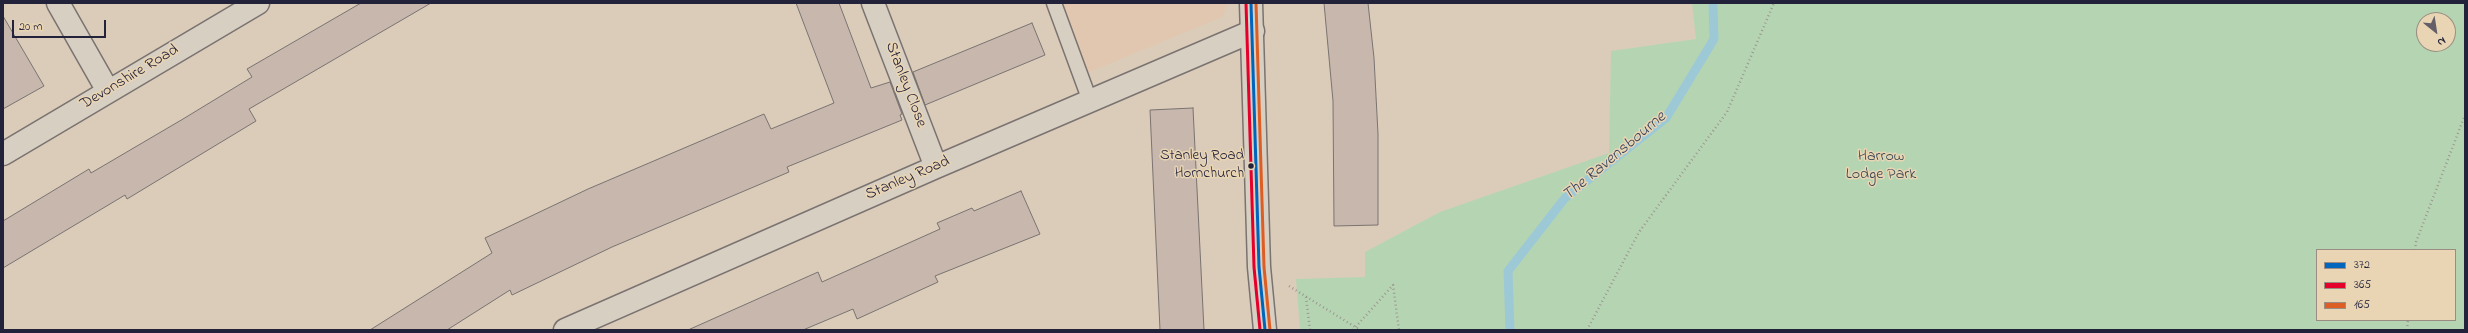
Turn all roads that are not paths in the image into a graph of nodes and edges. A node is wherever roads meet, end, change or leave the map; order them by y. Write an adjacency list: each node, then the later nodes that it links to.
1 (58, 3): 7 (street)
2 (258, 3): 7 (street, Devonshire Road)
3 (873, 3): 10 (street, Stanley Close)
4 (1054, 3): 8 (lane)
5 (1251, 3): 6 (street)
6 (1253, 31): 8 (street, Stanley Road); 12 (street)
7 (108, 91): 9 (street, Devonshire Road)
8 (1090, 101): 10 (street, Stanley Road)
9 (3, 154)
10 (936, 167): 11 (street, Stanley Road)
11 (565, 330)
12 (1265, 330)

